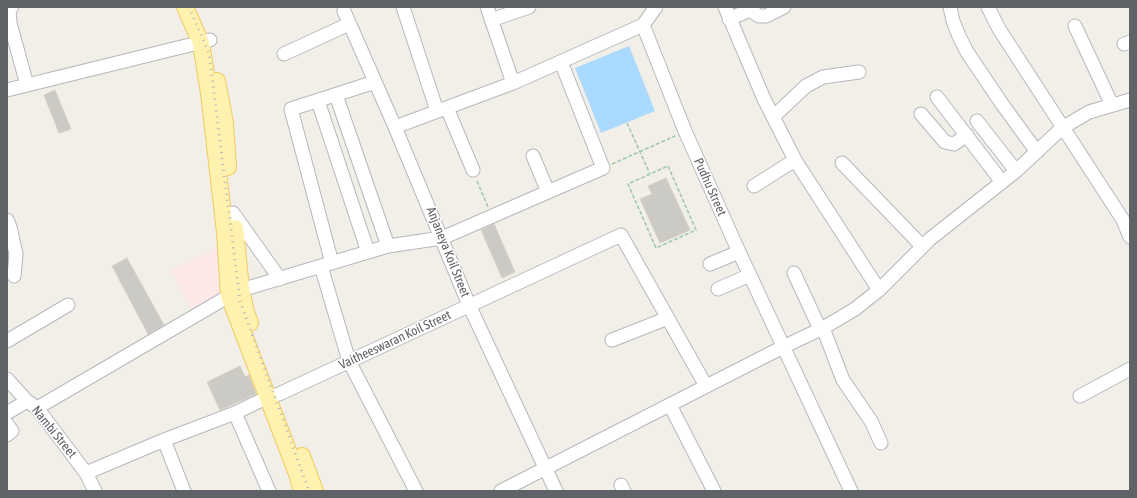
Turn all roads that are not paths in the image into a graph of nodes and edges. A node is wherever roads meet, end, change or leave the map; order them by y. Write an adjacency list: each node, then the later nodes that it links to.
1 (12, 7): 22 (street)
2 (185, 7): 16 (main road)
3 (196, 7): 16 (main road)
4 (403, 7): 29 (street)
5 (529, 7): 11 (street)
6 (656, 7): 14 (street)
7 (784, 7): 12 (street)
8 (950, 7): 36 (street)
9 (988, 7): 34 (street)
10 (344, 11): 13 (street, Anjaneya Koil Street)
11 (489, 13): 21 (street)
12 (727, 13): 31 (street)
13 (350, 24): 17 (street); 20 (street, Anjaneya Koil Street)
14 (643, 25): 18 (street); 52 (street, Pudhu Street)
15 (1075, 26): 28 (street)
16 (206, 41): 22 (street); 45 (main road); 61 (main road)
17 (284, 54)
18 (561, 62): 21 (street); 44 (street)
19 (859, 72): 31 (street)
20 (375, 82): 24 (street); 33 (street, Anjaneya Koil Street)
21 (513, 83): 29 (street)
22 (27, 85): 23 (street)
23 (7, 90)
24 (336, 95): 27 (street); 49 (street)
25 (937, 97): 35 (street)
26 (1130, 100): 28 (street)
27 (318, 101): 51 (street); 53 (street)
28 (1112, 105): 34 (street)
29 (442, 109): 33 (street); 40 (street)
30 (921, 114): 35 (street)
31 (773, 117): 38 (street)
32 (977, 121): 41 (street)
33 (395, 127): 48 (street, Anjaneya Koil Street)
34 (1062, 128): 36 (street); 47 (street)
35 (967, 135): 42 (street)
36 (1037, 152): 41 (street)
37 (533, 156): 44 (street)
38 (795, 160): 43 (street); 60 (street)
39 (842, 163): 50 (street)
40 (473, 170)
41 (1016, 171): 42 (street)
42 (1002, 182): 50 (street)
43 (754, 186)
44 (548, 192): 48 (street)
45 (233, 213): 58 (street); 61 (main road)
46 (7, 220): 57 (street)
47 (1130, 237)
48 (442, 238): 49 (street); 63 (street, Anjaneya Koil Street)
49 (388, 246): 51 (street)
50 (922, 246): 60 (street)
51 (368, 252): 53 (street)
52 (739, 252): 54 (street); 56 (street, Pudhu Street)
53 (327, 264): 58 (street); 69 (street)
54 (710, 264)
55 (794, 274): 65 (street)
56 (750, 275): 59 (street); 68 (street, Pudhu Street)
57 (14, 276)
58 (280, 278): 61 (street)
59 (718, 289)
60 (879, 290): 65 (street)
61 (235, 293): 73 (main road); 75 (street)
62 (68, 304): 67 (street)
63 (470, 305): 64 (street, Vaitheeswaran Koil Street); 69 (street, Vaitheeswaran Koil Street); 83 (street, Anjaneya Koil Street)
64 (668, 318): 66 (street); 72 (street)
65 (821, 328): 68 (street); 82 (street)
66 (612, 340)
67 (7, 341)
68 (783, 346): 72 (street); 94 (street, Pudhu Street)
69 (349, 361): 73 (street, Vaitheeswaran Koil Street); 90 (street)
70 (1130, 369): 74 (street)
71 (7, 379): 75 (street, Nambi Street)
72 (706, 386): 76 (street)
73 (273, 395): 78 (street, Vaitheeswaran Koil Street); 88 (main road); 89 (main road)
74 (1080, 396)
75 (32, 405): 77 (street); 84 (street, Nambi Street)
76 (670, 405): 83 (street); 93 (street)
77 (7, 413)
78 (235, 413): 81 (street, Vaitheeswaran Koil Street); 87 (street)
79 (7, 424): 80 (street)
80 (7, 435)
81 (164, 440): 84 (street, Vaitheeswaran Koil Street); 86 (street)
82 (881, 443)
83 (545, 469): 91 (street); 92 (street, Anjaneya Koil Street)
84 (86, 472): 85 (street, Nambi Street)
85 (95, 491)
86 (184, 491)
87 (269, 491)
88 (302, 491)
89 (315, 491)
90 (416, 491)
91 (502, 491)
92 (556, 491)
93 (714, 491)
94 (851, 491)

